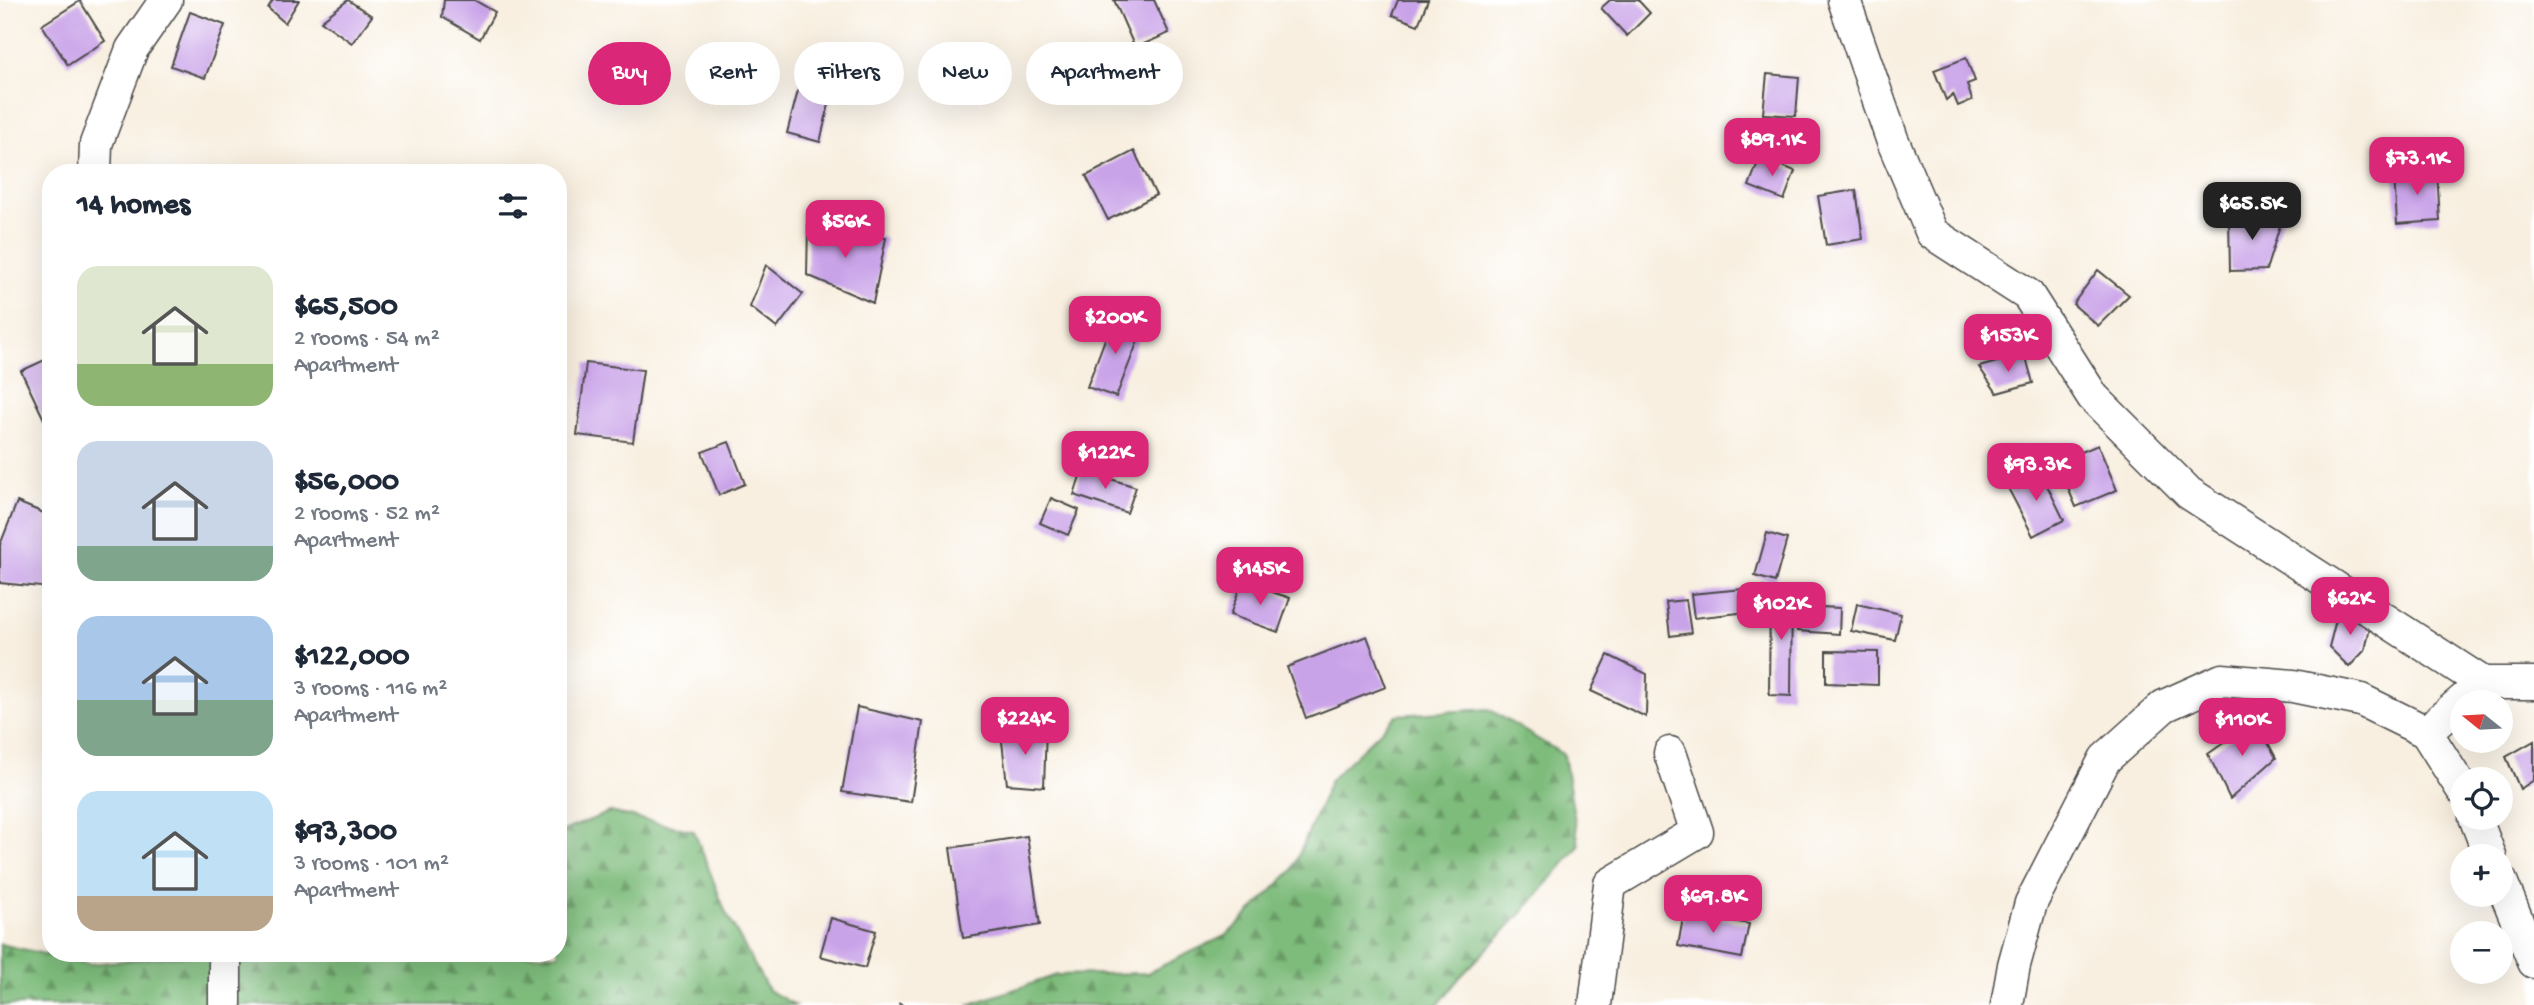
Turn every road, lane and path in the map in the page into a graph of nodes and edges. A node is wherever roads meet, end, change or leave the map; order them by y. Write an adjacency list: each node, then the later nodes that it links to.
1 (166, 0): 3 (street)
2 (1843, 0): 4 (street)
3 (95, 164)
4 (2483, 683): 5 (street); 6 (street)
5 (2534, 683)
6 (2426, 732): 8 (street); 14 (street)
7 (1670, 753): 13 (street)
8 (2450, 770)
9 (2512, 907): 10 (street)
10 (2534, 961)
11 (225, 962): 12 (street)
12 (225, 1005)
13 (1595, 1005)
14 (2007, 1005)

